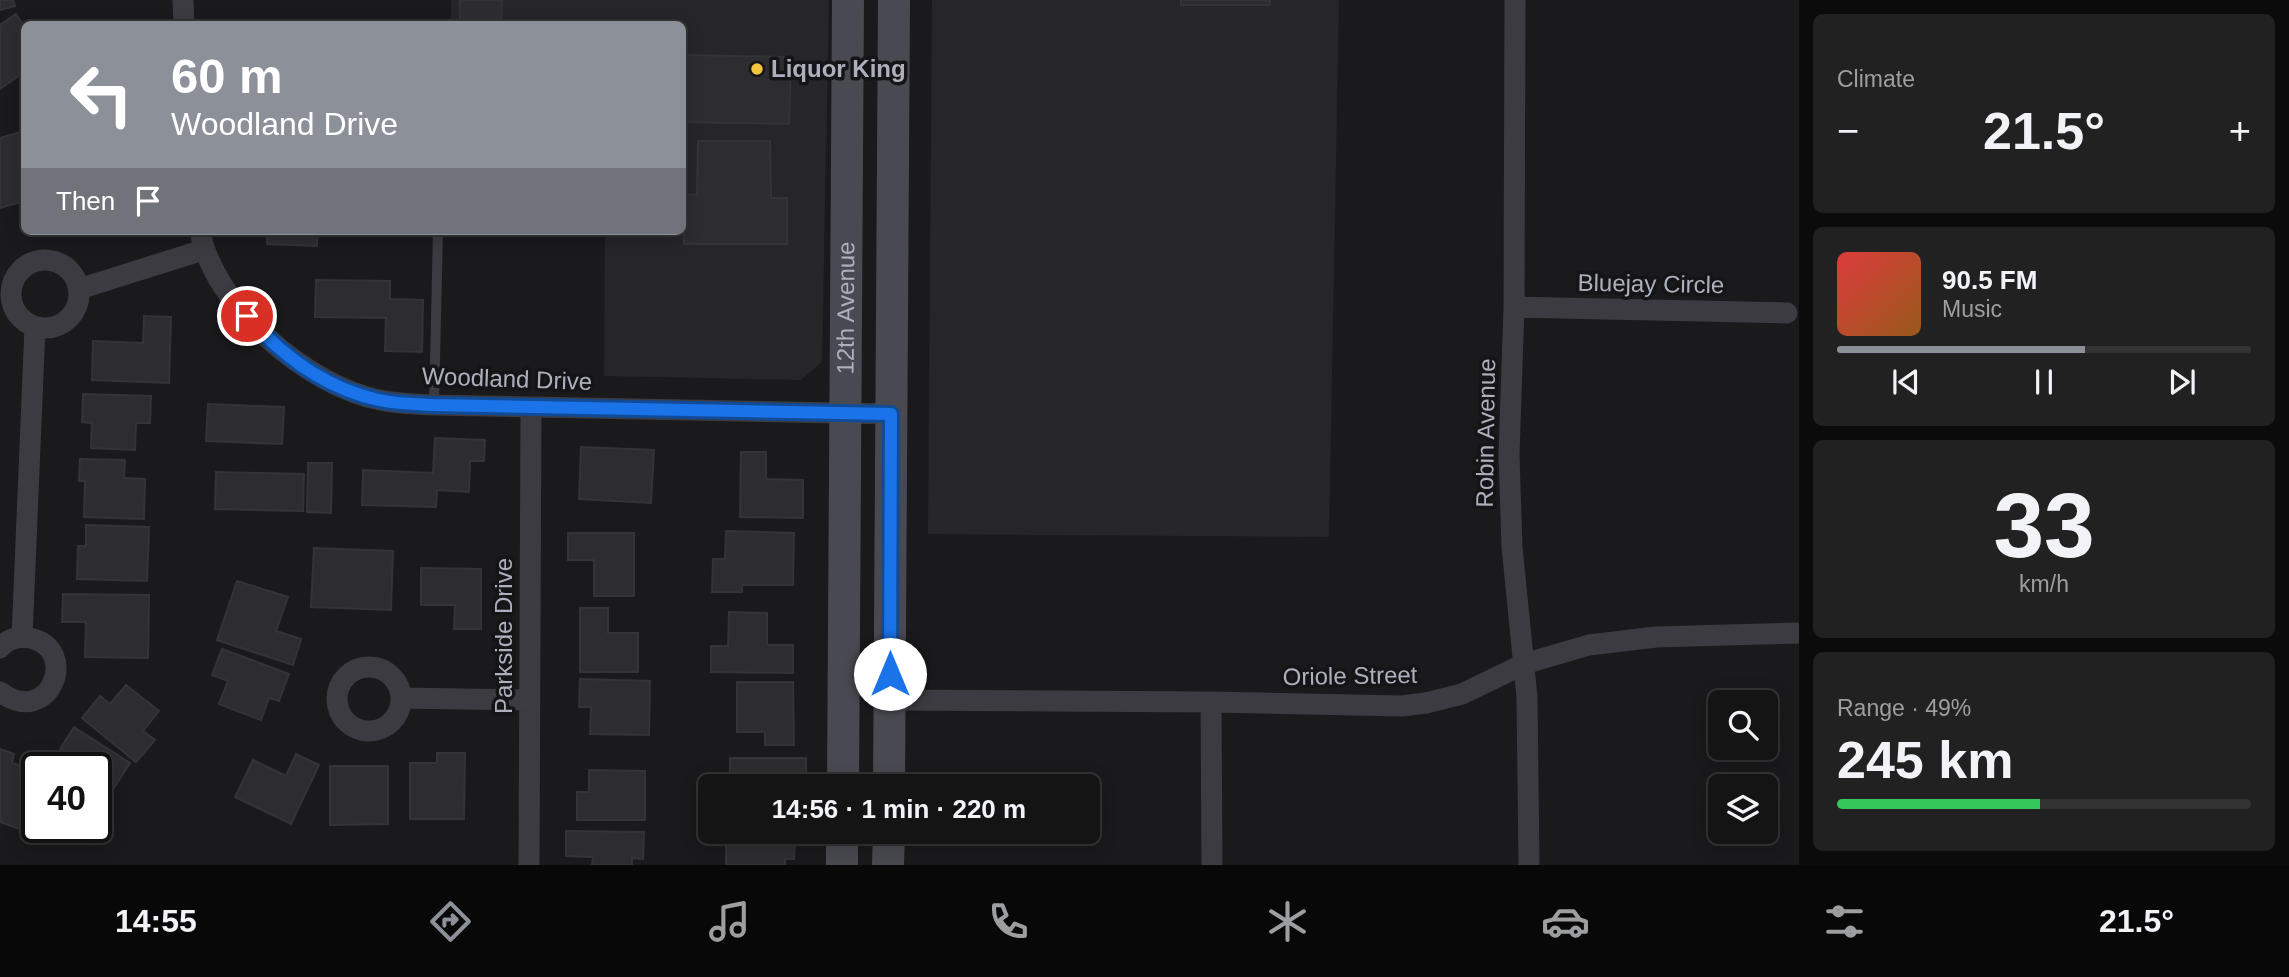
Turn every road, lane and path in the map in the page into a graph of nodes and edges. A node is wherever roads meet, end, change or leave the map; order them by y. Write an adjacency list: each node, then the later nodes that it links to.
1 (183, 0): 5 (street)
2 (848, 0): 14 (street, 12th Avenue)
3 (894, 0): 15 (street, 12th Avenue)
4 (1515, 0): 9 (street, Robin Avenue)
5 (184, 21)
6 (438, 235): 12 (lane)
7 (202, 240): 8 (street); 12 (street, Woodland Drive)
8 (79, 289): 11 (street); 11 (street)
9 (1514, 307): 10 (street, Bluejay Circle); 19 (street, Robin Avenue)
10 (1787, 313)
11 (35, 327): 17 (street)
12 (434, 405): 13 (street, Woodland Drive)
13 (531, 407): 14 (street, Woodland Drive); 22 (street, Parkside Drive)
14 (846, 413): 15 (street, Woodland Drive); 25 (street, 12th Avenue)
15 (891, 414): 23 (street, 12th Avenue)
16 (1799, 633): 19 (street, Oriole Street)
17 (22, 637): 18 (street); 20 (street)
18 (0, 648)
19 (1524, 664): 24 (street, Oriole Street); 33 (street, Robin Avenue)
20 (0, 692)
21 (401, 698): 22 (street)
22 (530, 700): 29 (street, Parkside Drive)
23 (890, 700): 24 (street, Oriole Street); 26 (street, 12th Avenue)
24 (1212, 702): 32 (street)
25 (843, 774)
26 (889, 774)
27 (842, 844): 30 (street)
28 (889, 844): 31 (street)
29 (529, 865)
30 (842, 865)
31 (888, 865)
32 (1212, 865)
33 (1529, 865)

